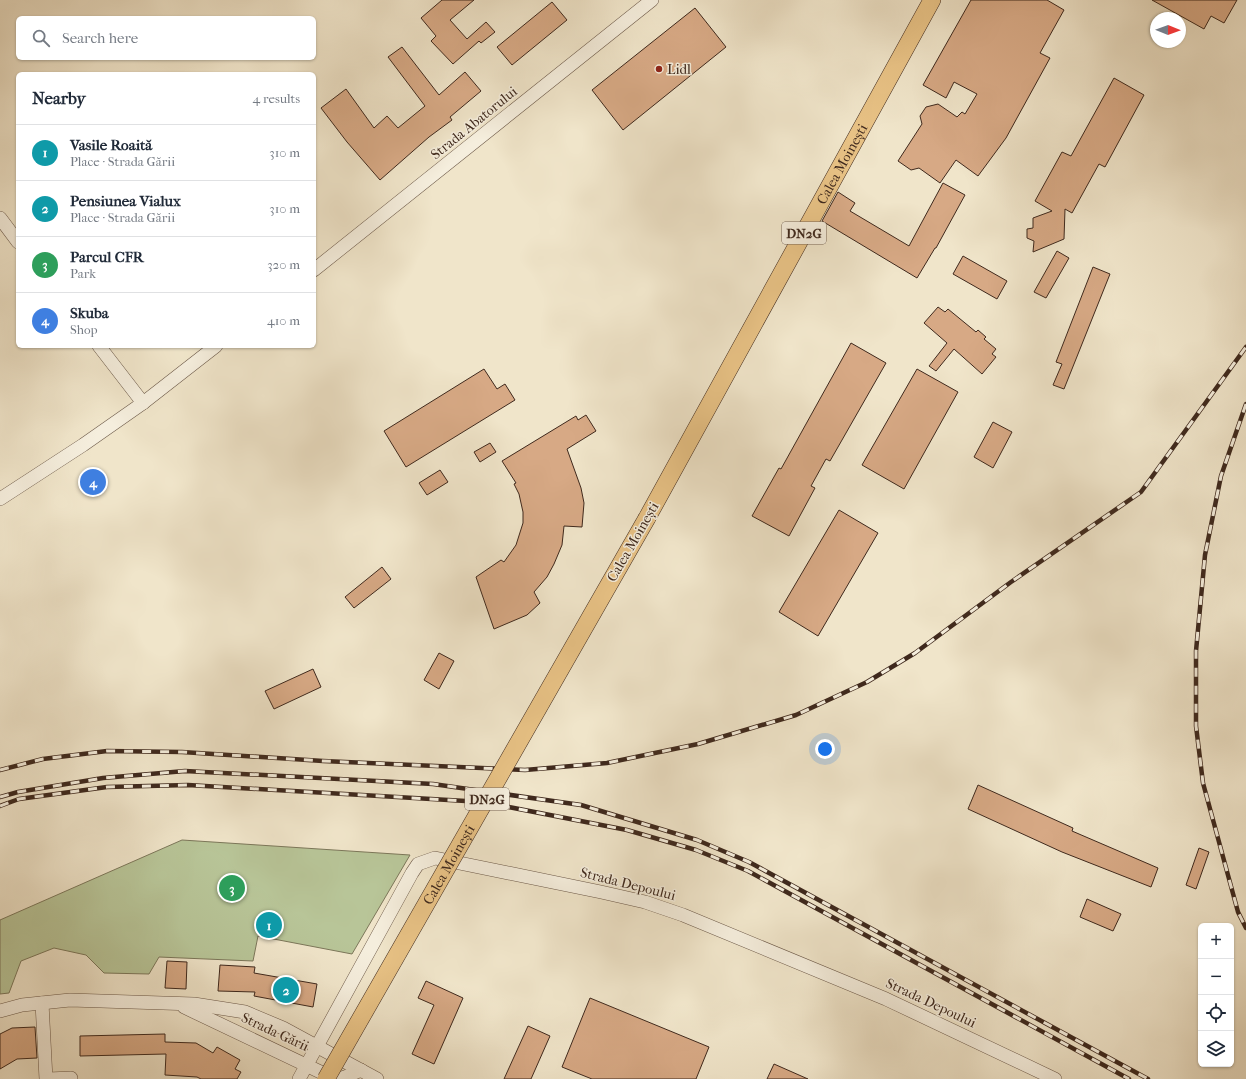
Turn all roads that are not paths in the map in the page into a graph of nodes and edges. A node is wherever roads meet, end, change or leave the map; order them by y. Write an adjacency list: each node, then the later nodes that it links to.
1 (652, 0): 5 (street, Strada Abatorului)
2 (932, 0): 20 (main road, Calea Moinești / DN2G, bridge)
3 (0, 218): 4 (street)
4 (16, 239)
5 (316, 268)
6 (101, 348): 8 (street)
7 (213, 348): 8 (street)
8 (143, 403): 9 (street)
9 (0, 499)
10 (42, 1003): 11 (street, Strada Gării); 12 (street, Strada Gării); 17 (street)
11 (177, 1003): 13 (street, Strada Gării); 14 (street, Strada Gării)
12 (0, 1011)
13 (318, 1047): 14 (street, Strada Depoului); 15 (street, Strada Gării); 21 (street, Strada Depoului)
14 (307, 1065): 15 (street, Strada Gării); 19 (street, Strada Depoului)
15 (369, 1074)
16 (71, 1078): 18 (street)
17 (46, 1079)
18 (49, 1079)
19 (299, 1079)
20 (326, 1079)
21 (1055, 1079)

